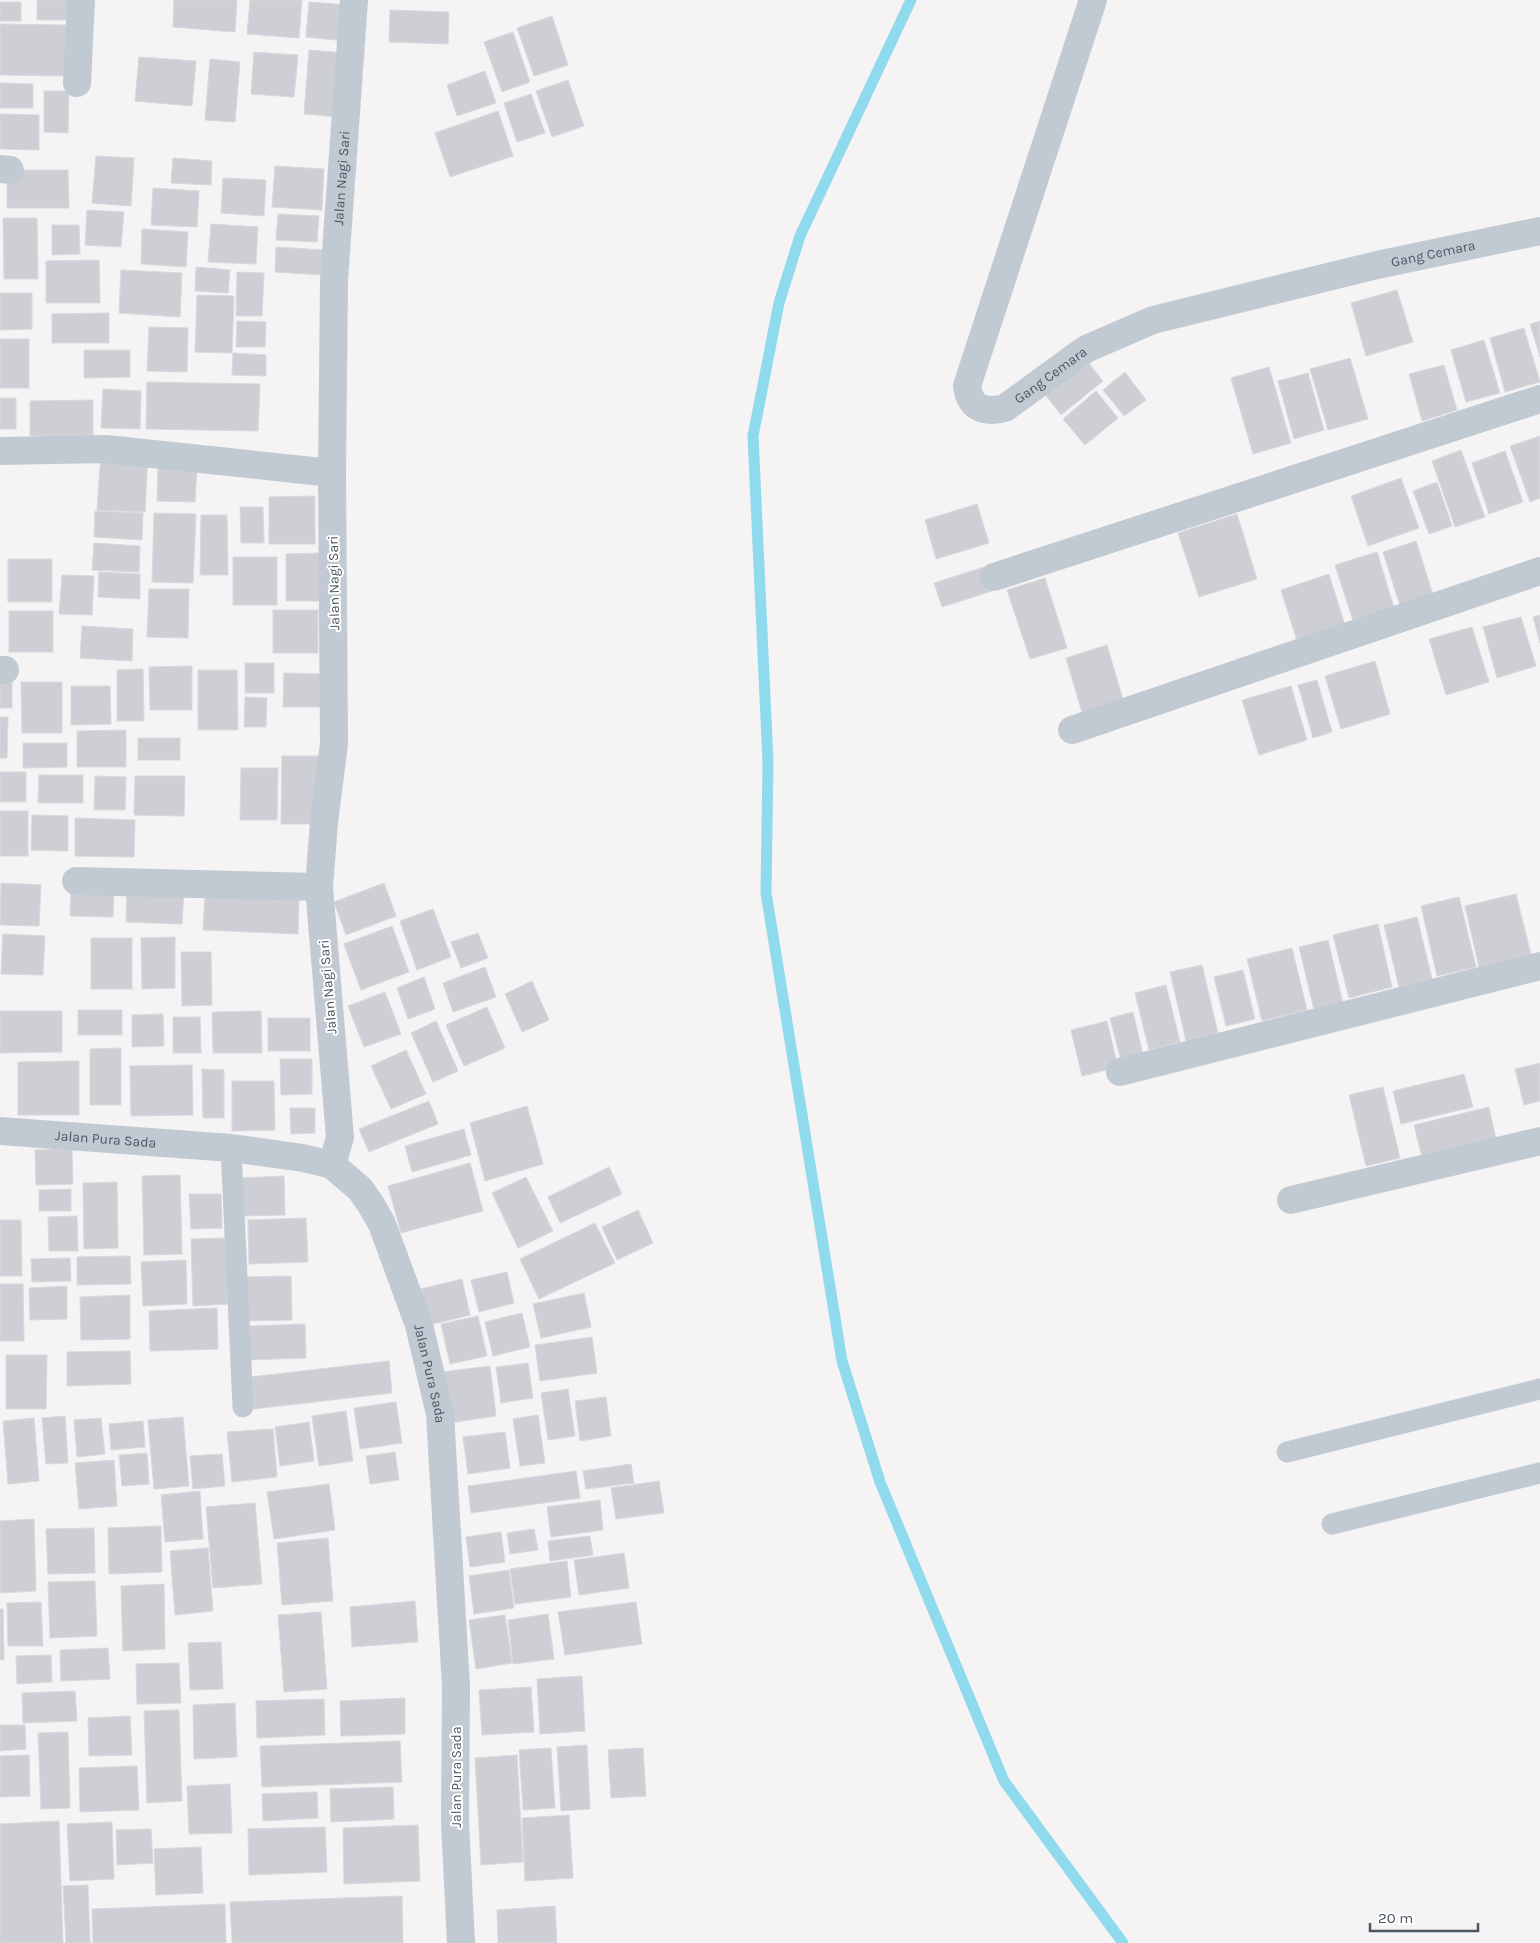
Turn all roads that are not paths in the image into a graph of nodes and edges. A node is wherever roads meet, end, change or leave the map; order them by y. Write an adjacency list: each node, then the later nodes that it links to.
1 (81, 0): 4 (street)
2 (354, 0): 8 (street, Jalan Nagi Sari)
3 (1093, 0): 5 (street, Gang Cemara)
4 (77, 83)
5 (1540, 231)
6 (1540, 399): 10 (street)
7 (0, 451): 8 (street)
8 (332, 472): 13 (street, Jalan Nagi Sari)
9 (1540, 571): 11 (street)
10 (994, 577)
11 (1072, 730)
12 (76, 881): 13 (street)
13 (319, 888): 19 (street, Jalan Nagi Sari)
14 (1540, 966): 15 (street)
15 (1120, 1072)
16 (0, 1131): 18 (street, Jalan Pura Sada)
17 (1540, 1141): 20 (street)
18 (231, 1148): 19 (street, Jalan Pura Sada); 22 (lane)
19 (332, 1165): 26 (street, Jalan Pura Sada)
20 (1291, 1200)
21 (1540, 1389): 23 (lane)
22 (243, 1407)
23 (1287, 1452)
24 (1540, 1473): 25 (lane)
25 (1332, 1524)
26 (461, 1943)

